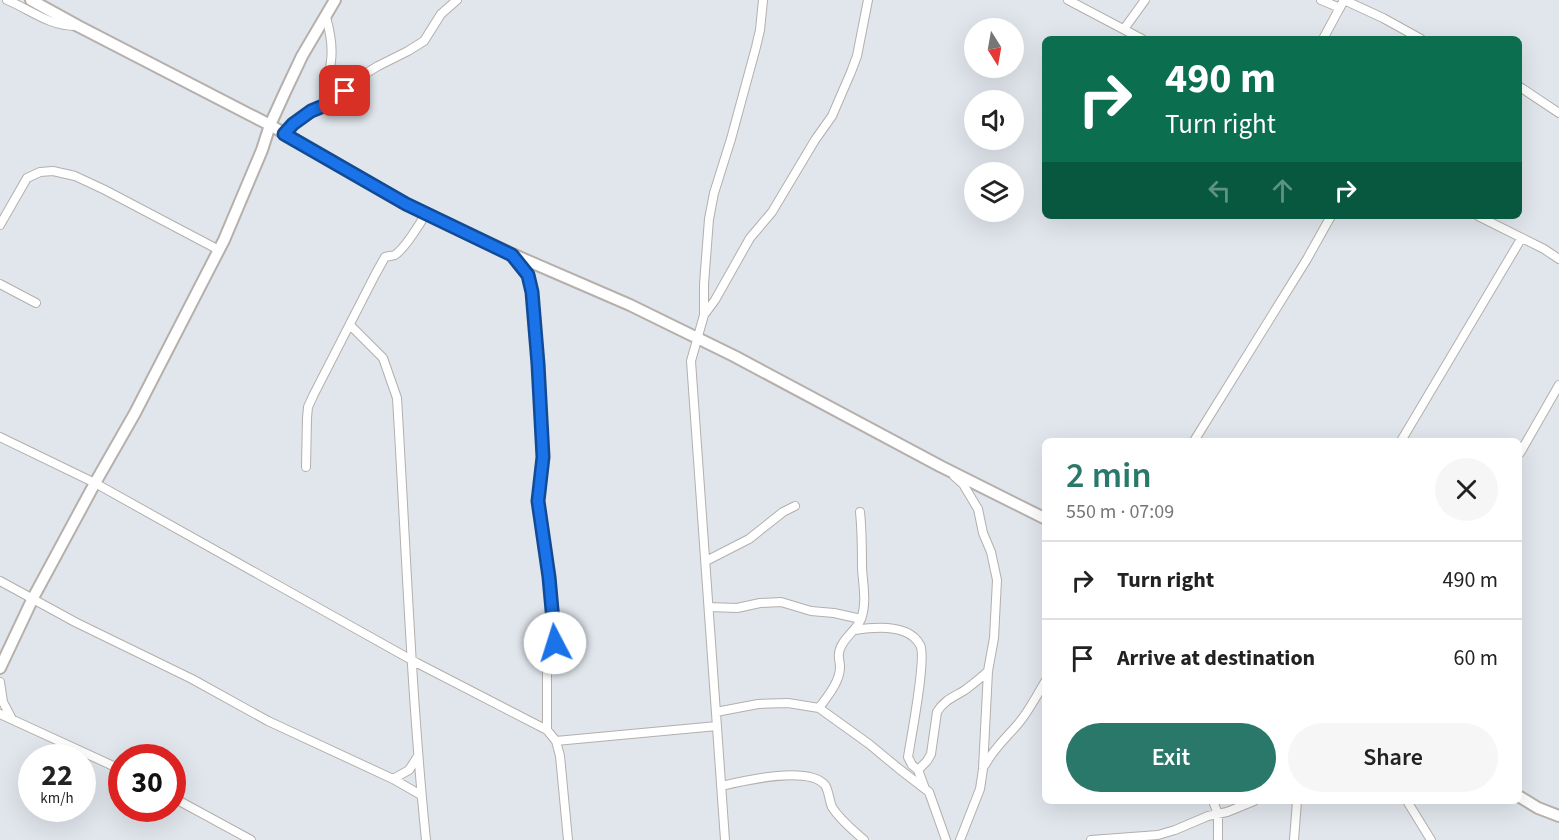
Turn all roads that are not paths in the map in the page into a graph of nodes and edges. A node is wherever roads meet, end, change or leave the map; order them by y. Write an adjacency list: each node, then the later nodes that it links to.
1 (7, 0): 12 (street)
2 (31, 0): 12 (street)
3 (335, 0): 11 (street)
4 (457, 0): 18 (street)
5 (763, 0): 32 (street)
6 (868, 0): 32 (street)
7 (1068, 0): 13 (street)
8 (1145, 0): 13 (street)
9 (1321, 0): 10 (street)
10 (1340, 8): 15 (street); 16 (street)
11 (326, 17): 18 (street); 20 (street)
12 (78, 26): 20 (street)
13 (1124, 29): 14 (street)
14 (1137, 36)
15 (1325, 36)
16 (1409, 36)
17 (1522, 88): 19 (street)
18 (328, 104): 21 (street)
19 (1559, 112)
20 (270, 125): 21 (street); 27 (street)
21 (284, 134): 22 (street)
22 (426, 213): 28 (street); 33 (street)
23 (1329, 219): 37 (street)
24 (1484, 219): 26 (street)
25 (0, 225): 27 (street)
26 (1521, 239): 29 (street); 38 (street)
27 (219, 250): 42 (street)
28 (512, 255): 34 (street); 62 (street)
29 (1559, 259)
30 (0, 284): 31 (street)
31 (36, 303)
32 (704, 315): 34 (street)
33 (350, 325): 40 (street); 52 (street)
34 (698, 339): 41 (street); 46 (street)
35 (1559, 385): 39 (street)
36 (0, 437): 42 (street)
37 (1196, 438)
38 (1403, 438)
39 (1522, 450)
40 (306, 467)
41 (948, 470): 45 (street); 54 (street)
42 (95, 483): 48 (street); 52 (street)
43 (795, 506): 46 (street)
44 (860, 512): 50 (street)
45 (1042, 517)
46 (706, 561): 49 (street)
47 (0, 581): 48 (street)
48 (33, 598): 53 (street); 68 (street)
49 (709, 607): 50 (street); 58 (street)
50 (861, 619): 51 (street)
51 (855, 630): 57 (street); 67 (street)
52 (412, 660): 62 (street); 64 (street)
53 (0, 669)
54 (988, 671): 66 (street); 67 (street)
55 (0, 682): 60 (street)
56 (1042, 687): 66 (street)
57 (819, 708): 58 (street); 70 (street)
58 (716, 712): 61 (street)
59 (0, 714): 60 (street)
60 (13, 720): 65 (street)
61 (717, 726): 63 (street); 69 (street)
62 (547, 730): 63 (street)
63 (556, 741): 82 (street)
64 (418, 755): 68 (street); 71 (street)
65 (108, 764)
66 (983, 769): 86 (street)
67 (918, 770): 70 (street)
68 (393, 779): 71 (street)
69 (721, 786): 83 (street); 84 (street)
70 (924, 786): 85 (street)
71 (421, 795): 81 (street)
72 (1522, 798): 79 (street)
73 (1214, 804): 78 (street)
74 (1247, 804): 78 (street)
75 (1297, 804): 89 (street)
76 (1409, 804): 90 (street)
77 (186, 805): 80 (street)
78 (1218, 814): 87 (street); 88 (street)
79 (1559, 816)
80 (251, 840)
81 (426, 840)
82 (568, 840)
83 (725, 840)
84 (864, 840)
85 (946, 840)
86 (960, 840)
87 (1091, 840)
88 (1218, 840)
89 (1294, 840)
90 (1431, 840)

